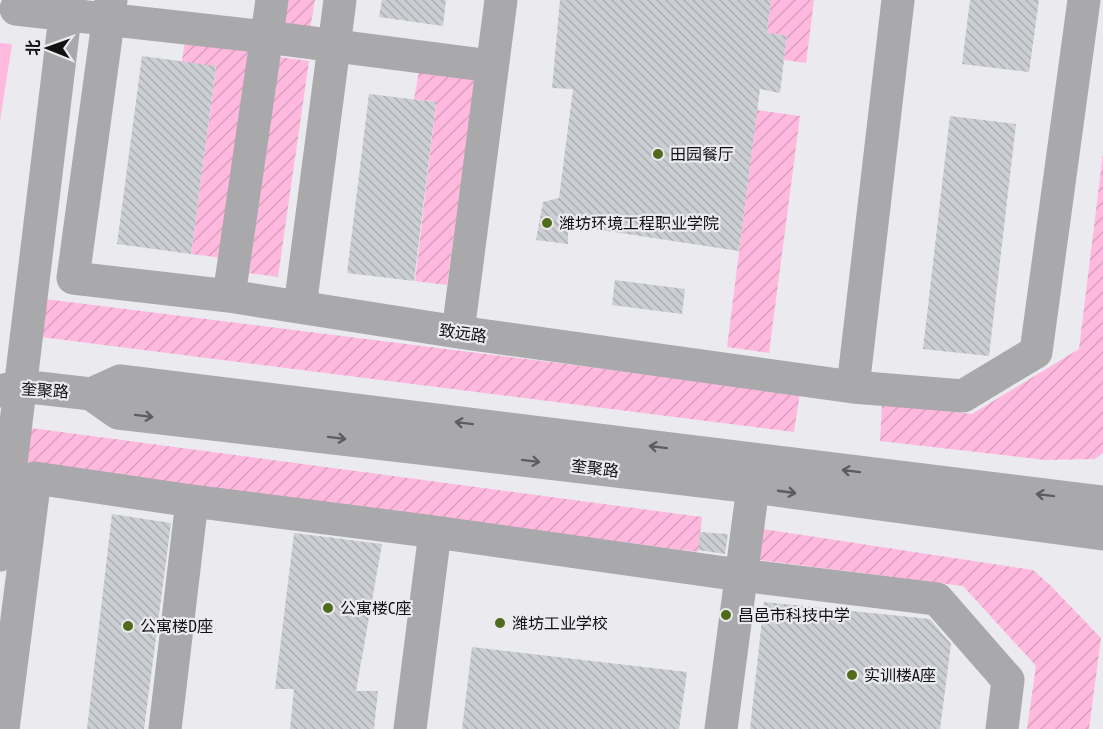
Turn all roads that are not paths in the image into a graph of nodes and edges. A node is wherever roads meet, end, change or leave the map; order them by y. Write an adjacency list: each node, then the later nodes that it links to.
1 (272, 0): 9 (street)
2 (340, 0): 10 (street)
3 (501, 0): 11 (street)
4 (898, 0): 15 (street)
5 (1084, 0): 15 (street, 致远路)
6 (66, 7): 7 (street); 8 (street); 16 (street)
7 (16, 9)
8 (110, 9): 9 (street); 12 (street, 致远路)
9 (267, 37): 10 (street); 12 (street)
10 (334, 46): 11 (street); 13 (street)
11 (491, 66): 14 (street)
12 (229, 296): 13 (street, 致远路)
13 (300, 308): 14 (street, 致远路)
14 (458, 332): 15 (street, 致远路)
15 (853, 387)
16 (11, 389): 17 (street, 奎聚路); 23 (street)
17 (91, 394): 18 (street, 奎聚路, one-way to 18); 20 (street, 奎聚路, one-way to 17)
18 (753, 487): 22 (street, 奎聚路, one-way to 22); 24 (street)
19 (192, 501): 21 (street); 25 (street); 26 (street)
20 (1103, 502)
21 (435, 532): 24 (street); 27 (street)
22 (1103, 534)
23 (0, 555)
24 (740, 574): 28 (street); 29 (street)
25 (3, 729)
26 (165, 729)
27 (410, 729)
28 (720, 729)
29 (1002, 729)

